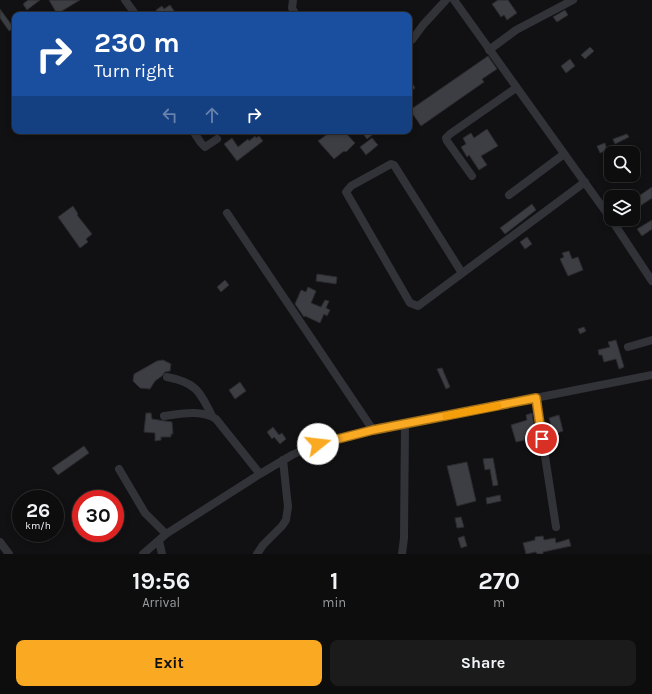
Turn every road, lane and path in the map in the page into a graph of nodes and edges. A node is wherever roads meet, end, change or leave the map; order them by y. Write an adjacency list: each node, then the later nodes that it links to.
1 (125, 0): 6 (street)
2 (293, 0): 7 (street)
3 (446, 0): 8 (street)
4 (454, 0): 9 (street)
5 (572, 0): 9 (street)
6 (133, 12)
7 (294, 12)
8 (412, 40)
9 (489, 50): 10 (street)
10 (516, 88): 13 (street); 14 (street)
11 (194, 134): 12 (street)
12 (217, 139)
13 (564, 154): 15 (street); 16 (street)
14 (472, 176)
15 (584, 182): 17 (street); 20 (street)
16 (509, 195)
17 (604, 209)
18 (227, 213): 30 (street)
19 (616, 226): 21 (street)
20 (462, 273): 20 (street)
21 (652, 282)
22 (652, 340): 23 (street)
23 (628, 347)
24 (652, 375): 26 (street)
25 (167, 377): 28 (street)
26 (536, 398): 29 (street); 34 (street)
27 (164, 416): 28 (street)
28 (212, 416): 33 (street)
29 (404, 424): 30 (street); 42 (street)
30 (373, 430): 31 (street)
31 (283, 460): 33 (street); 41 (street)
32 (119, 469): 35 (street)
33 (260, 474): 35 (street)
34 (556, 527)
35 (166, 534): 36 (street)
36 (159, 541): 39 (street); 40 (street)
37 (0, 542): 38 (street)
38 (9, 554)
39 (143, 554)
40 (162, 554)
41 (257, 554)
42 (402, 554)

